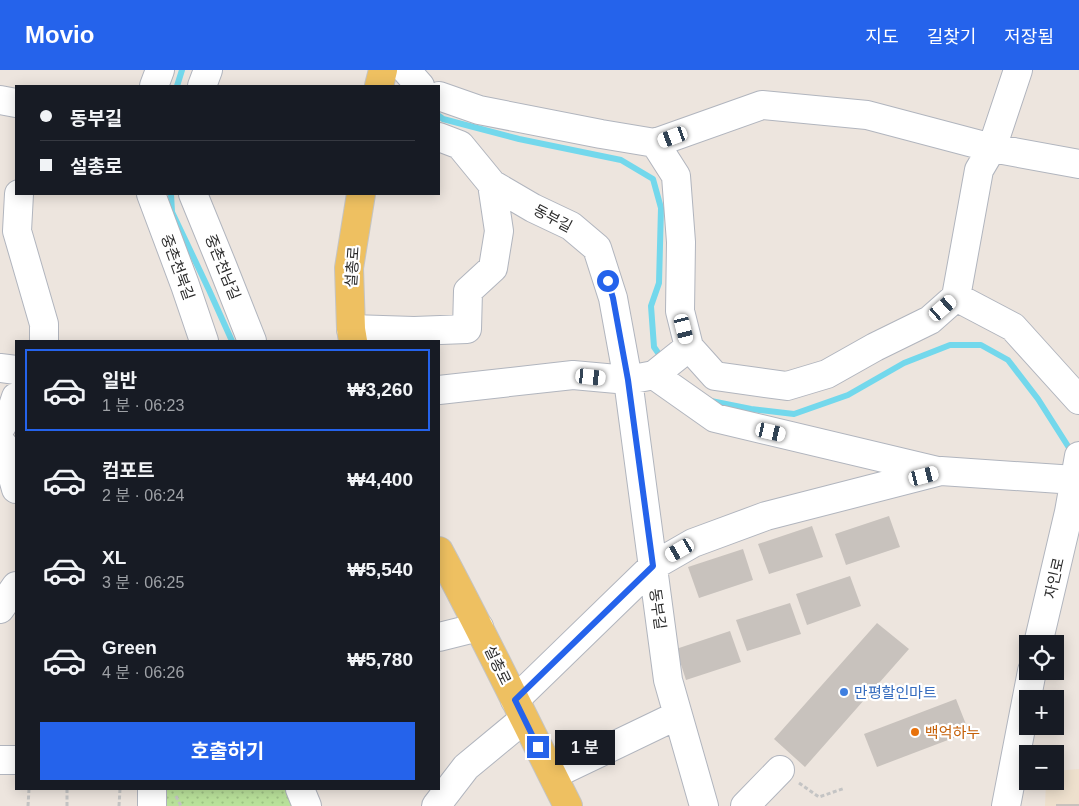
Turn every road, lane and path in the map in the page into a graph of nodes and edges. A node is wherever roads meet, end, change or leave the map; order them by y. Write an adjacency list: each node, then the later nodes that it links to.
1 (160, 70): 6 (street)
2 (208, 70): 7 (street)
3 (383, 70): 8 (main road)
4 (406, 70): 9 (street)
5 (1018, 70): 15 (street)
6 (154, 85)
7 (202, 85)
8 (379, 85)
9 (419, 85)
10 (440, 96): 14 (street)
11 (0, 100): 12 (street)
12 (15, 103)
13 (440, 137): 17 (street, 동부길)
14 (655, 143): 15 (street); 27 (street)
15 (992, 148): 16 (street); 22 (street)
16 (1079, 164)
17 (492, 184): 23 (street); 31 (street, 동부길)
18 (19, 195): 24 (street)
19 (151, 195): 25 (street, 중촌천북길)
20 (193, 195): 26 (street, 중촌천남길)
21 (361, 195): 23 (main road, 설총로)
22 (956, 297): 27 (street); 34 (street)
23 (352, 335)
24 (44, 340)
25 (204, 340)
26 (252, 340)
27 (689, 348): 30 (street)
28 (0, 368): 29 (street)
29 (15, 370)
30 (654, 375): 31 (street); 38 (street)
31 (628, 380): 32 (street); 42 (street, 동부길)
32 (440, 390)
33 (15, 400): 35 (street)
34 (1079, 400)
35 (0, 429)
36 (0, 441): 39 (street)
37 (1077, 468): 38 (street); 40 (street, 자인로)
38 (941, 471): 42 (street)
39 (15, 485)
40 (1072, 522): 46 (street, 자인로)
41 (440, 553): 45 (main road, 설총로)
42 (653, 566): 49 (street); 50 (street, 동부길)
43 (15, 587): 44 (street)
44 (0, 608)
45 (479, 627): 47 (street); 49 (main road, 설총로)
46 (1041, 635)
47 (440, 637)
48 (1030, 680): 70 (street)
49 (520, 710): 54 (main road, 설총로); 66 (street)
50 (678, 715): 54 (street); 68 (street, 동부길)
51 (0, 760): 52 (street)
52 (15, 760)
53 (780, 770): 55 (path); 69 (street)
54 (553, 775): 67 (main road, 설총로)
55 (844, 788)
56 (29, 790): 61 (path)
57 (67, 790): 62 (path)
58 (120, 790): 63 (path)
59 (152, 790): 64 (street)
60 (300, 790): 65 (street)
61 (28, 806)
62 (67, 806)
63 (119, 806)
64 (152, 806)
65 (307, 806)
66 (436, 806)
67 (568, 806)
68 (704, 806)
69 (746, 806)
70 (1006, 806)

